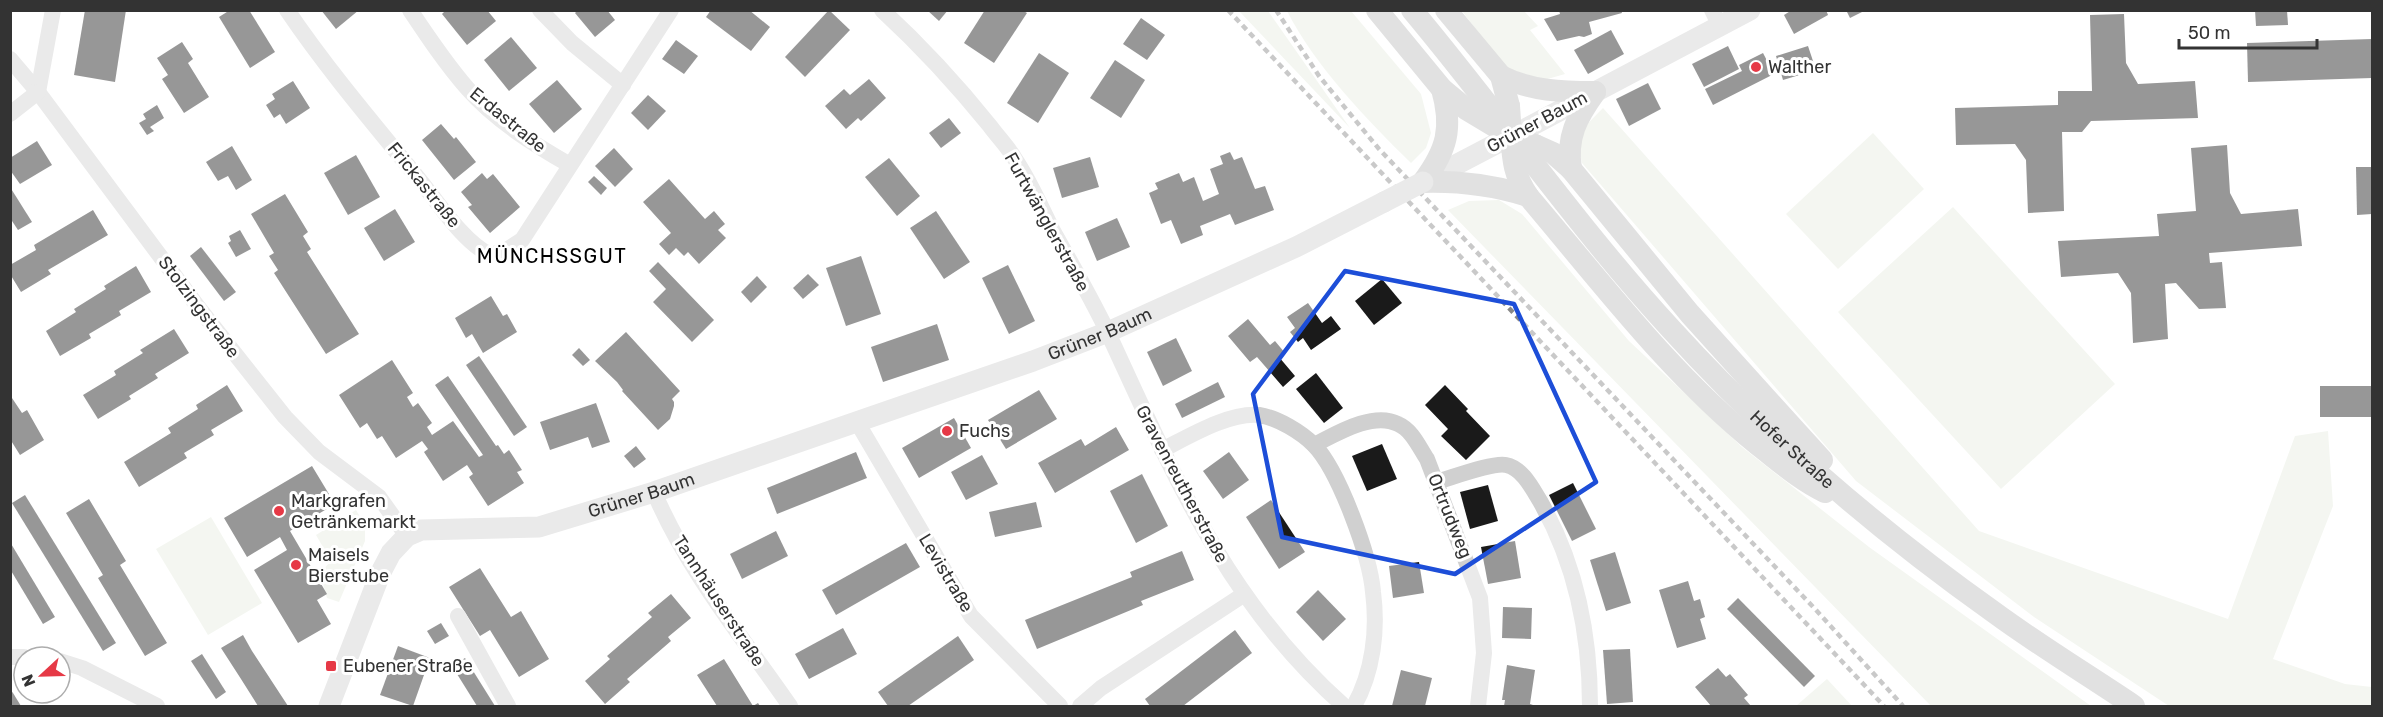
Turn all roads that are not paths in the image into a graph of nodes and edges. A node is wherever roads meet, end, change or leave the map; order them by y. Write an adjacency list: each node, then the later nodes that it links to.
1 (53, 10): 16 (street)
2 (286, 10): 20 (street, Frickastraße)
3 (410, 10): 20 (street, Erdastraße)
4 (540, 10): 14 (street)
5 (671, 10): 14 (street)
6 (882, 10): 24 (street, Furtwänglerstraße)
7 (1377, 10): 15 (main road)
8 (1412, 10): 19 (main road, Hofer Straße)
9 (1446, 10): 13 (main road)
10 (1750, 10): 11 (street, Grüner Baum)
11 (1716, 18): 17 (street, Grüner Baum)
12 (10, 59): 16 (street, Stolzingstraße)
13 (1501, 76): 17 (main road); 19 (main road, bridge)
14 (623, 85): 20 (street)
15 (1442, 89): 19 (main road); 22 (main road)
16 (38, 92): 18 (street); 31 (street, Stolzingstraße)
17 (1595, 92): 19 (street, Grüner Baum); 21 (main road)
18 (10, 114)
19 (1515, 137): 21 (main road); 22 (street, Grüner Baum); 23 (main road); 30 (main road, Hofer Straße)
20 (570, 165)
21 (1571, 169): 30 (main road)
22 (1423, 182): 23 (main road); 24 (street, Grüner Baum, bridge)
23 (1528, 196): 30 (main road)
24 (1108, 332): 25 (street, Grüner Baum); 27 (street, Gravenreutherstraße)
25 (857, 422): 29 (street, Grüner Baum); 39 (street, Levistraße)
26 (1314, 445): 27 (street); 28 (street, Ortrudweg); 42 (street)
27 (1162, 450): 32 (street, Gravenreutherstraße)
28 (1436, 482): 43 (street, Ortrudweg); 44 (street)
29 (654, 492): 31 (street, Grüner Baum); 38 (street, Tannhäuserstraße)
30 (1851, 504): 45 (main road, Hofer Straße)
31 (407, 536): 36 (street)
32 (1243, 595): 40 (street); 41 (street, Gravenreutherstraße)
33 (458, 616): 37 (street)
34 (72, 665): 35 (street)
35 (158, 706)
36 (329, 706)
37 (508, 706)
38 (790, 706)
39 (1060, 706)
40 (1080, 706)
41 (1344, 706)
42 (1354, 706)
43 (1478, 706)
44 (1590, 706)
45 (2134, 706)

